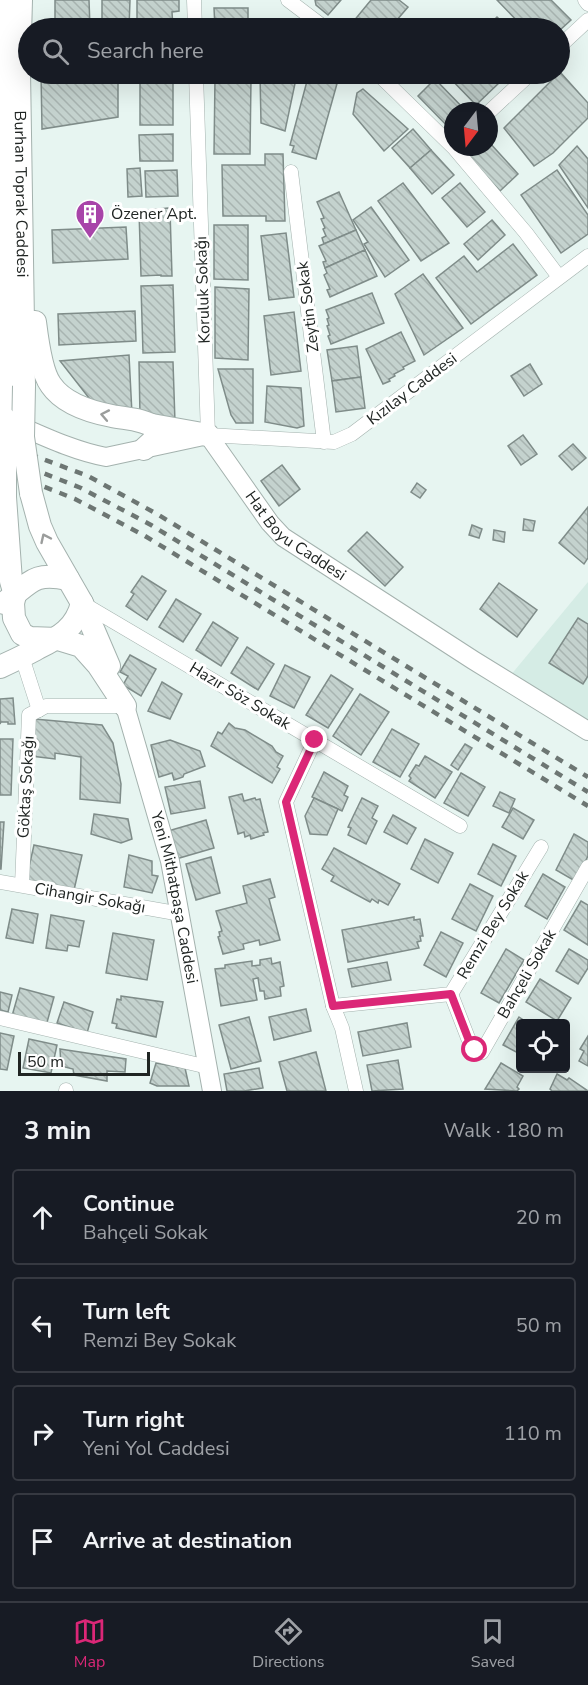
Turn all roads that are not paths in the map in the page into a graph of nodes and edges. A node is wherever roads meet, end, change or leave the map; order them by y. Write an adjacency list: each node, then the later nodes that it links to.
1 (194, 0): 6 (street)
2 (288, 0): 7 (street)
3 (585, 0): 4 (street)
4 (588, 4)
5 (9, 9): 17 (main road, Burhan Toprak Caddesi)
6 (195, 18)
7 (312, 18)
8 (588, 20): 9 (street)
9 (570, 37)
10 (196, 84): 23 (street, Koruluk Sokağı)
11 (388, 84): 14 (street)
12 (519, 84): 13 (street)
13 (498, 104)
14 (444, 137)
15 (461, 156): 19 (street)
16 (291, 171): 24 (street, Zeytin Sokak)
17 (8, 193): 20 (main road, Burhan Toprak Caddesi); 22 (main road, one-way to 17)
18 (588, 256): 19 (street, Kızılay Caddesi)
19 (559, 277): 24 (street, Kızılay Caddesi)
20 (14, 382): 21 (main road, Burhan Toprak Caddesi); 26 (main road, one-way to 20, bridge)
21 (2, 415): 25 (street); 27 (main road, Burhan Toprak Caddesi, bridge)
22 (152, 425): 23 (main road); 25 (main road)
23 (208, 435): 24 (street, Kızılay Caddesi); 25 (street); 34 (street, Hat Boyu Caddesi)
24 (324, 442)
25 (144, 448)
26 (68, 579): 27 (main road); 28 (main road)
27 (7, 600): 29 (main road)
28 (82, 603): 29 (main road); 32 (main road); 35 (street, Hazır Söz Sokak)
29 (58, 639): 30 (main road); 32 (main road)
30 (22, 657): 31 (main road); 33 (street)
31 (0, 667)
32 (125, 706): 33 (street); 41 (street, Yeni Mithatpaşa Caddesi)
33 (39, 710): 40 (street, Göktaş Sokağı)
34 (588, 731)
35 (315, 740): 36 (street, Hazır Söz Sokak); 43 (street)
36 (460, 826)
37 (541, 847): 42 (street, Remzi Bey Sokak)
38 (588, 867): 42 (street, Bahçeli Sokak)
39 (0, 882): 40 (street, Cihangir Sokağı)
40 (22, 885): 41 (street, Cihangir Sokağı)
41 (181, 914): 45 (street, Yeni Mithatpaşa Caddesi)
42 (451, 994): 43 (street, Remzi Bey Sokak)
43 (333, 1006): 47 (street)
44 (0, 1018): 45 (street)
45 (208, 1067): 46 (street, Yeni Mithatpaşa Caddesi)
46 (212, 1091)
47 (356, 1091)

